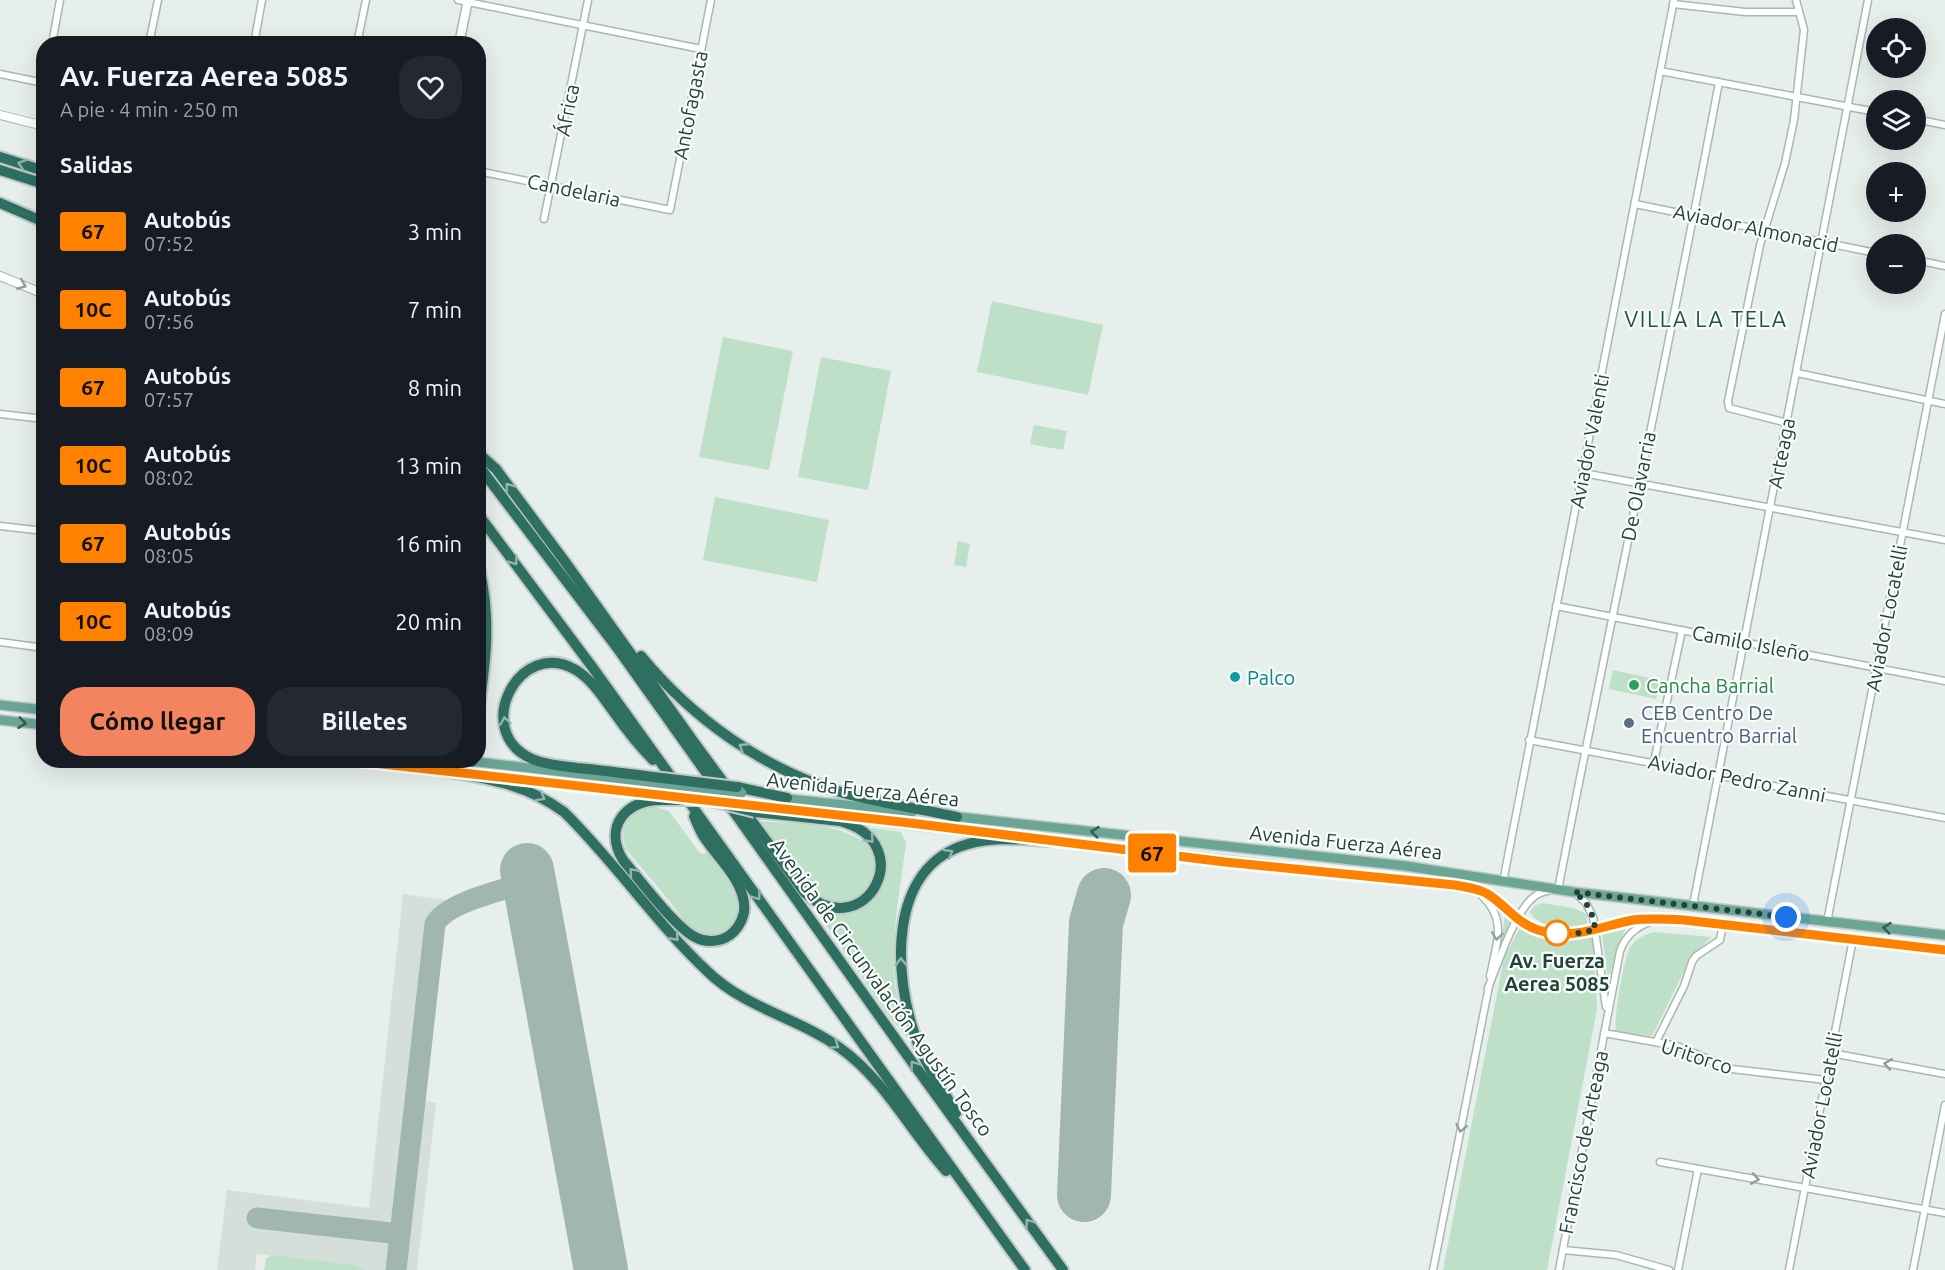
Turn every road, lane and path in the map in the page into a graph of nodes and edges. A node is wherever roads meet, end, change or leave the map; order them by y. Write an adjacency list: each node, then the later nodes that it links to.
1 (60, 0): 14 (street)
2 (158, 0): 15 (street)
3 (262, 0): 16 (street)
4 (366, 0): 17 (street)
5 (458, 0): 10 (street)
6 (588, 0): 13 (street, África)
7 (711, 0): 19 (street, Antofagasta)
8 (1796, 0): 12 (street)
9 (1868, 0): 25 (street, Arteaga)
10 (468, 1): 13 (street); 18 (main road)
11 (1673, 2): 12 (street); 20 (street, Aviador Valenti)
12 (1798, 12): 24 (street)
13 (583, 25): 19 (street); 36 (street, África)
14 (53, 36)
15 (151, 36)
16 (255, 36)
17 (359, 36)
18 (461, 36)
19 (701, 49): 39 (street, Antofagasta)
20 (1660, 71): 23 (street); 38 (street, Aviador Valenti)
21 (0, 74): 22 (street)
22 (36, 81)
23 (1719, 82): 24 (street); 41 (street, De Olavarria)
24 (1797, 96): 25 (street); 44 (street)
25 (1848, 106): 26 (street); 45 (street, Arteaga)
26 (1866, 110)
27 (0, 115): 29 (street)
28 (1926, 121): 30 (street)
29 (36, 124)
30 (1945, 125)
31 (0, 157): 32 (highway, one-way to 31)
32 (36, 168)
33 (0, 170): 35 (highway)
34 (486, 173): 36 (street, Candelaria)
35 (36, 181)
36 (552, 185): 39 (street, Candelaria); 43 (street, África)
37 (0, 202): 40 (highway); 42 (highway)
38 (1635, 204): 41 (street, Aviador Almonacid); 59 (street, Aviador Valenti)
39 (670, 210)
40 (36, 213)
41 (1694, 216): 44 (street, Aviador Almonacid); 61 (street, De Olavarria)
42 (36, 218)
43 (544, 219)
44 (1764, 230): 45 (street, Aviador Almonacid); 57 (street)
45 (1822, 242): 46 (street, Aviador Almonacid); 52 (street, Arteaga)
46 (1866, 251)
47 (1926, 262): 48 (street)
48 (1945, 266)
49 (0, 276): 50 (street, one-way to 50)
50 (36, 291)
51 (1945, 314): 53 (street, Aviador Locatelli)
52 (1797, 373): 53 (street); 57 (street, Arteaga)
53 (1929, 401): 54 (street); 66 (street, Aviador Locatelli)
54 (1945, 404)
55 (0, 414): 56 (street)
56 (36, 418)
57 (1787, 423): 62 (street, Arteaga)
58 (486, 461): 68 (highway, one-way to 58)
59 (1583, 473): 61 (street); 70 (street, Aviador Valenti)
60 (486, 476): 122 (highway, Avenida de Circunvalación Agustín Tosco, one-way to 60)
61 (1638, 484): 62 (street); 71 (street, De Olavarria)
62 (1770, 508): 66 (street); 74 (street, Arteaga)
63 (486, 525): 91 (highway, one-way to 91)
64 (0, 526): 65 (street)
65 (36, 530)
66 (1903, 532): 67 (street); 77 (street, Aviador Locatelli)
67 (1945, 540)
68 (582, 584): 95 (highway, one-way to 68); 96 (highway, one-way to 68)
69 (486, 604): 76 (highway)
70 (1556, 606): 71 (street, Camilo Isleño); 83 (street, Aviador Valenti)
71 (1612, 617): 72 (street, Camilo Isleño); 84 (street, De Olavarria)
72 (1682, 630): 74 (street, Camilo Isleño); 86 (street)
73 (0, 642): 75 (street)
74 (1744, 642): 77 (street, Camilo Isleño); 89 (street, Arteaga)
75 (36, 647)
76 (486, 652)
77 (1876, 668): 78 (street, Camilo Isleño); 94 (street, Aviador Locatelli)
78 (1945, 681)
79 (0, 705): 80 (main road)
80 (36, 709)
81 (0, 720): 82 (main road, one-way to 82)
82 (36, 724)
83 (1529, 740): 84 (street, Aviador Pedro Zanni); 101 (street, Aviador Valenti)
84 (1584, 750): 86 (street, Aviador Pedro Zanni); 103 (street, De Olavarria)
85 (486, 762): 90 (main road)
86 (1654, 762): 89 (street, Aviador Pedro Zanni)
87 (417, 768): 88 (main road)
88 (444, 771): 92 (main road); 127 (highway, one-way to 127)
89 (1718, 775): 94 (street, Aviador Pedro Zanni); 105 (street, Arteaga)
90 (647, 779): 91 (highway, one-way to 91); 93 (highway, bridge)
91 (683, 792): 92 (highway, one-way to 92); 127 (highway, one-way to 127)
92 (660, 798): 95 (highway, bridge)
93 (787, 798): 96 (main road, Avenida Fuerza Aérea)
94 (1851, 800): 97 (street, Aviador Pedro Zanni); 108 (street, Aviador Locatelli)
95 (753, 809): 98 (main road, Avenida Fuerza Aérea)
96 (957, 817): 99 (main road, Avenida Fuerza Aérea, one-way to 96)
97 (1945, 818)
98 (1050, 841): 100 (main road, Avenida Fuerza Aérea); 122 (highway, one-way to 98)
99 (1210, 844): 100 (main road); 101 (main road, Avenida Fuerza Aérea)
100 (1208, 860): 102 (main road, Avenida Fuerza Aérea)
101 (1503, 882): 103 (main road, Avenida Fuerza Aérea)
102 (1472, 888): 107 (main road, Avenida Fuerza Aérea); 114 (street, one-way to 114)
103 (1558, 890): 104 (main road, Avenida Fuerza Aérea); 107 (street)
104 (1574, 892): 105 (main road, Avenida Fuerza Aérea); 110 (street, Francisco de Arteaga)
105 (1693, 905): 108 (main road, Avenida Fuerza Aérea)
106 (1658, 919): 109 (main road, Avenida Fuerza Aérea); 110 (main road, Avenida Fuerza Aérea); 115 (street, Francisco de Arteaga)
107 (1517, 920): 110 (main road, Avenida Fuerza Aérea); 114 (street)
108 (1827, 922): 111 (main road, Avenida Fuerza Aérea, one-way to 108)
109 (1723, 924): 112 (main road, Avenida Fuerza Aérea); 117 (street)
110 (1595, 930): 115 (street, Francisco de Arteaga)
111 (1945, 934)
112 (1853, 939): 113 (main road, Avenida Fuerza Aérea); 118 (street, Aviador Locatelli)
113 (1945, 950)
114 (1488, 988): 132 (street, one-way to 132)
115 (1607, 1014): 116 (street, Francisco de Arteaga)
116 (1604, 1033): 117 (street, Uritorco); 129 (street, Francisco de Arteaga)
117 (1656, 1042): 120 (street, Uritorco)
118 (1831, 1053): 119 (street, one-way to 118); 120 (street, Aviador Locatelli)
119 (1945, 1074)
120 (1826, 1080): 125 (street, Aviador Locatelli)
121 (1945, 1106): 126 (street)
122 (976, 1150): 131 (highway, Avenida de Circunvalación Agustín Tosco, one-way to 122)
123 (1660, 1162): 124 (street)
124 (1698, 1169): 125 (street, one-way to 125); 135 (street)
125 (1805, 1188): 126 (street); 136 (street, Aviador Locatelli)
126 (1925, 1209): 128 (street); 137 (street)
127 (982, 1211): 130 (highway)
128 (1945, 1213)
129 (1563, 1250): 133 (street, Francisco de Arteaga); 134 (street)
130 (1025, 1270)
131 (1063, 1270)
132 (1433, 1270)
133 (1559, 1270)
134 (1668, 1270)
135 (1678, 1270)
136 (1789, 1270)
137 (1913, 1270)

